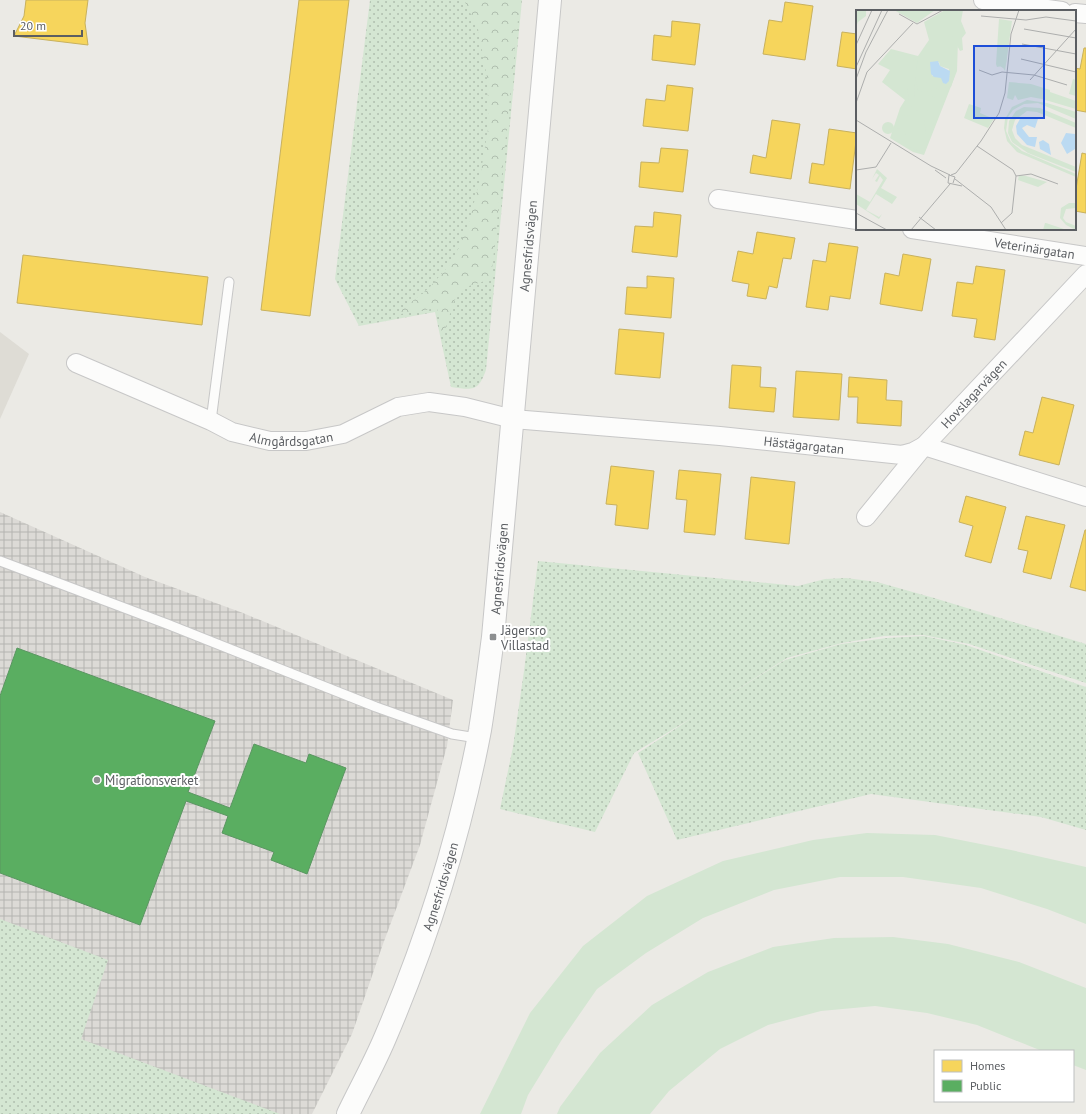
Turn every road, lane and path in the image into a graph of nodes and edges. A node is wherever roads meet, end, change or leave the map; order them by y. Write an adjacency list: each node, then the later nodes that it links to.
1 (550, 0): 13 (main road, Agnesfridsvägen)
2 (983, 0): 3 (street)
3 (1055, 10)
4 (1076, 13): 5 (street)
5 (1086, 14)
6 (718, 199): 7 (street)
7 (856, 220)
8 (918, 230): 9 (street, Veterinärgatan)
9 (1086, 256)
10 (1086, 274): 15 (street, Hovslagarvägen)
11 (229, 282): 14 (lane)
12 (76, 363): 14 (street, Almgårdsgatan)
13 (513, 419): 14 (street, Almgårdsgatan); 15 (street, Hästägargatan); 19 (main road, Agnesfridsvägen)
14 (211, 421)
15 (924, 446): 16 (street); 17 (street, Hovslagarvägen)
16 (1086, 497)
17 (866, 517)
18 (0, 562): 19 (lane)
19 (478, 738): 20 (main road, Agnesfridsvägen)
20 (348, 1114)

